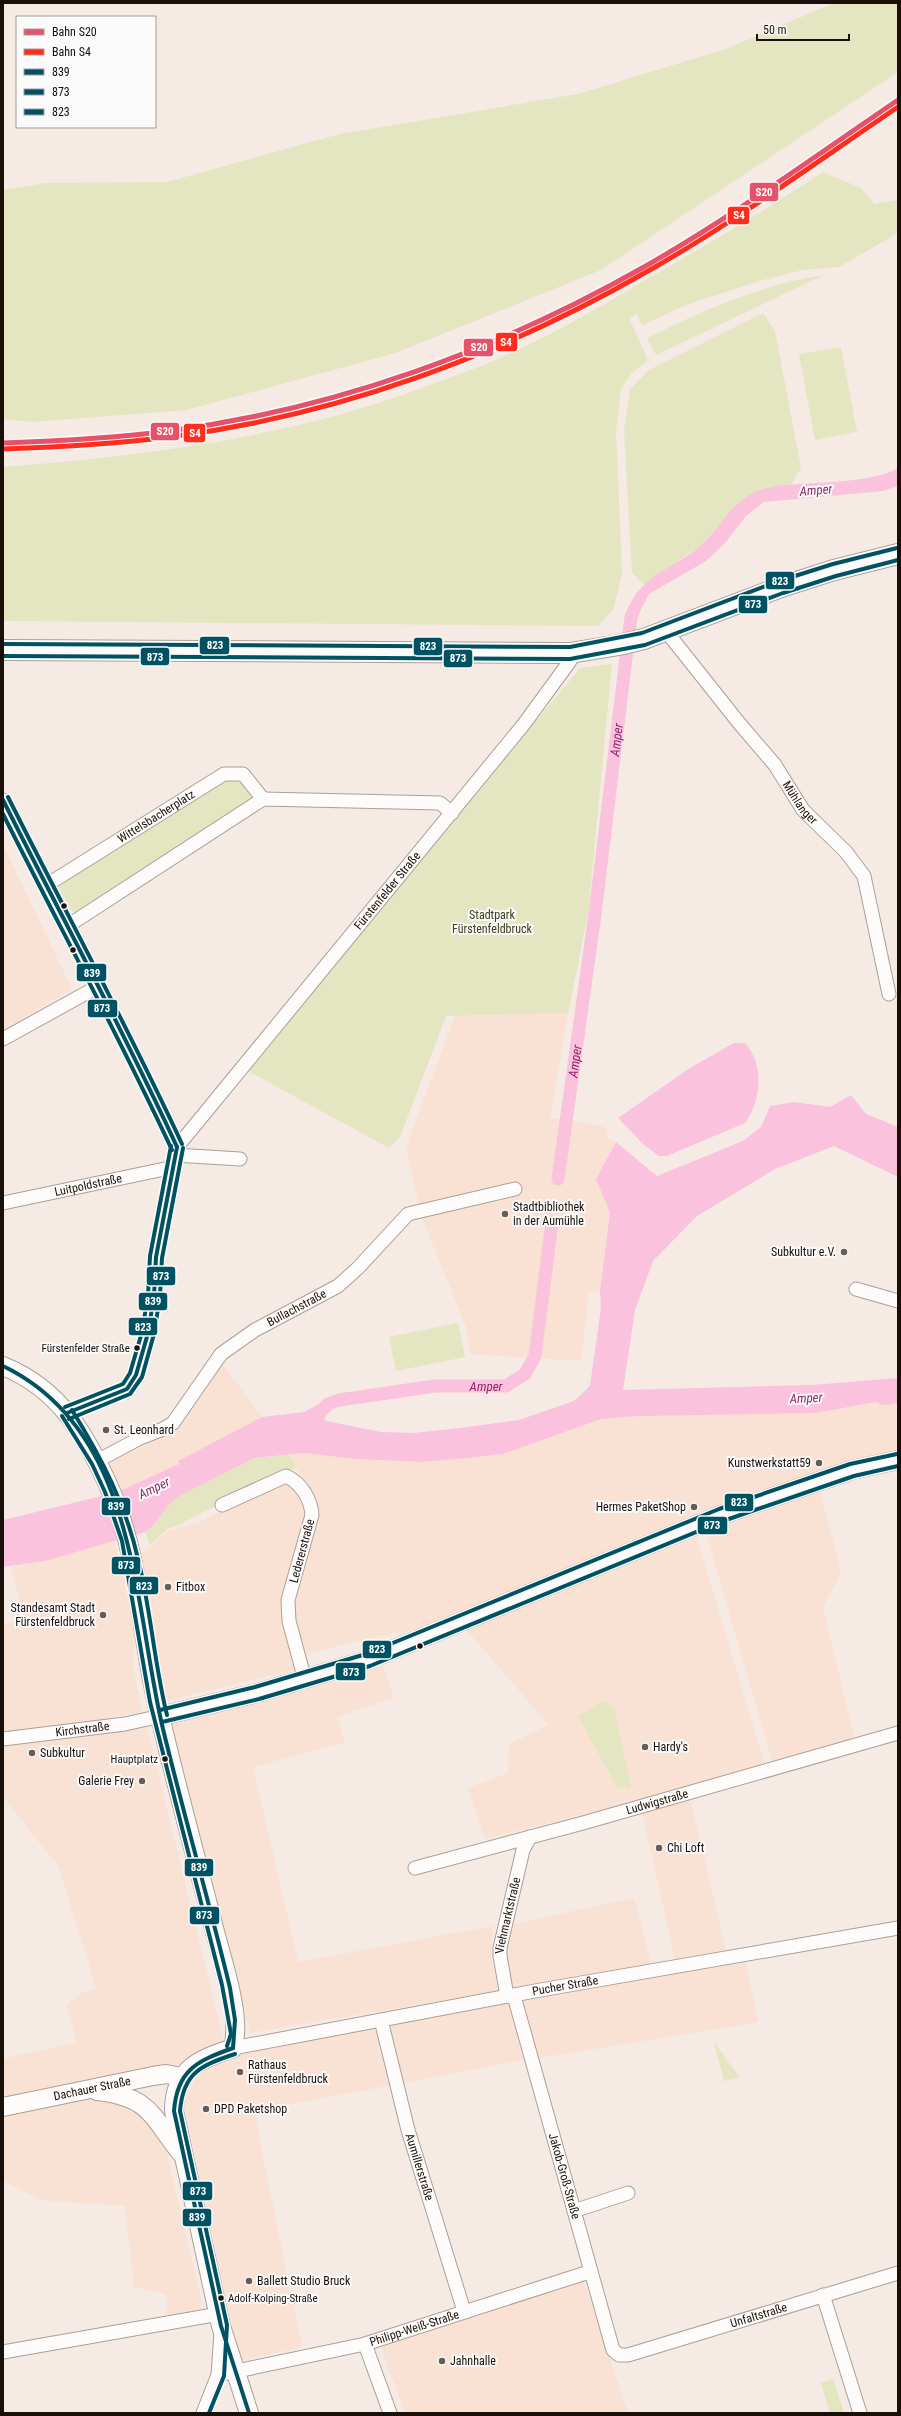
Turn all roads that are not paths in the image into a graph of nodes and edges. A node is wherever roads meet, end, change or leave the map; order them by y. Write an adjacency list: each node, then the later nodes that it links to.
1 (898, 554): 2 (main road)
2 (666, 630): 4 (main road); 11 (street, Mühlanger)
3 (3, 650): 4 (main road)
4 (570, 653): 7 (street, Fürstenfelder Straße)
5 (263, 799): 7 (street); 8 (street, Wittelsbacherplatz); 9 (street)
6 (3, 800): 8 (street)
7 (452, 813): 13 (street, Fürstenfelder Straße)
8 (45, 886): 9 (street)
9 (66, 927): 10 (street)
10 (97, 987): 12 (street); 13 (street)
11 (889, 994)
12 (3, 1039)
13 (175, 1156): 14 (street, Luitpoldstraße); 16 (street, Luitpoldstraße); 20 (street, Fürstenfelder Straße)
14 (240, 1159)
15 (515, 1189): 21 (street, Bullachstraße)
16 (3, 1202)
17 (856, 1289): 18 (street)
18 (898, 1301)
19 (4, 1366): 20 (street)
20 (68, 1413): 21 (street)
21 (97, 1461): 25 (street)
22 (897, 1464): 24 (street)
23 (222, 1505): 24 (street, Ledererstraße)
24 (305, 1680): 25 (street)
25 (160, 1716): 27 (street, Kirchstraße); 33 (street)
26 (898, 1733): 28 (street, Ludwigstraße)
27 (3, 1739)
28 (530, 1837): 29 (street, Ludwigstraße); 31 (street, Viehmarktstraße)
29 (415, 1868)
30 (898, 1928): 31 (street, Pucher Straße)
31 (511, 1996): 32 (street, Pucher Straße); 39 (street, Jakob-Groß-Straße)
32 (381, 2020): 33 (street, Pucher Straße); 43 (street, Aumillerstraße)
33 (233, 2048): 34 (street)
34 (181, 2077): 35 (street, Dachauer Straße); 37 (street)
35 (83, 2089): 36 (street, Dachauer Straße); 37 (street)
36 (4, 2104)
37 (184, 2156): 44 (street)
38 (628, 2193): 39 (street)
39 (574, 2211): 40 (street, Jakob-Groß-Straße)
40 (589, 2272): 43 (street, Philipp-Weiß-Straße); 47 (street, Jakob-Groß-Straße)
41 (898, 2273): 42 (street, Unfaltstraße)
42 (823, 2295): 47 (street, Unfaltstraße); 52 (street)
43 (464, 2311): 45 (street, Philipp-Weiß-Straße)
44 (220, 2320): 46 (street); 48 (street)
45 (365, 2344): 48 (street, Philipp-Weiß-Straße); 51 (street)
46 (3, 2352)
47 (619, 2355)
48 (226, 2373): 49 (street); 50 (street)
49 (203, 2413)
50 (249, 2413)
51 (390, 2413)
52 (860, 2413)

